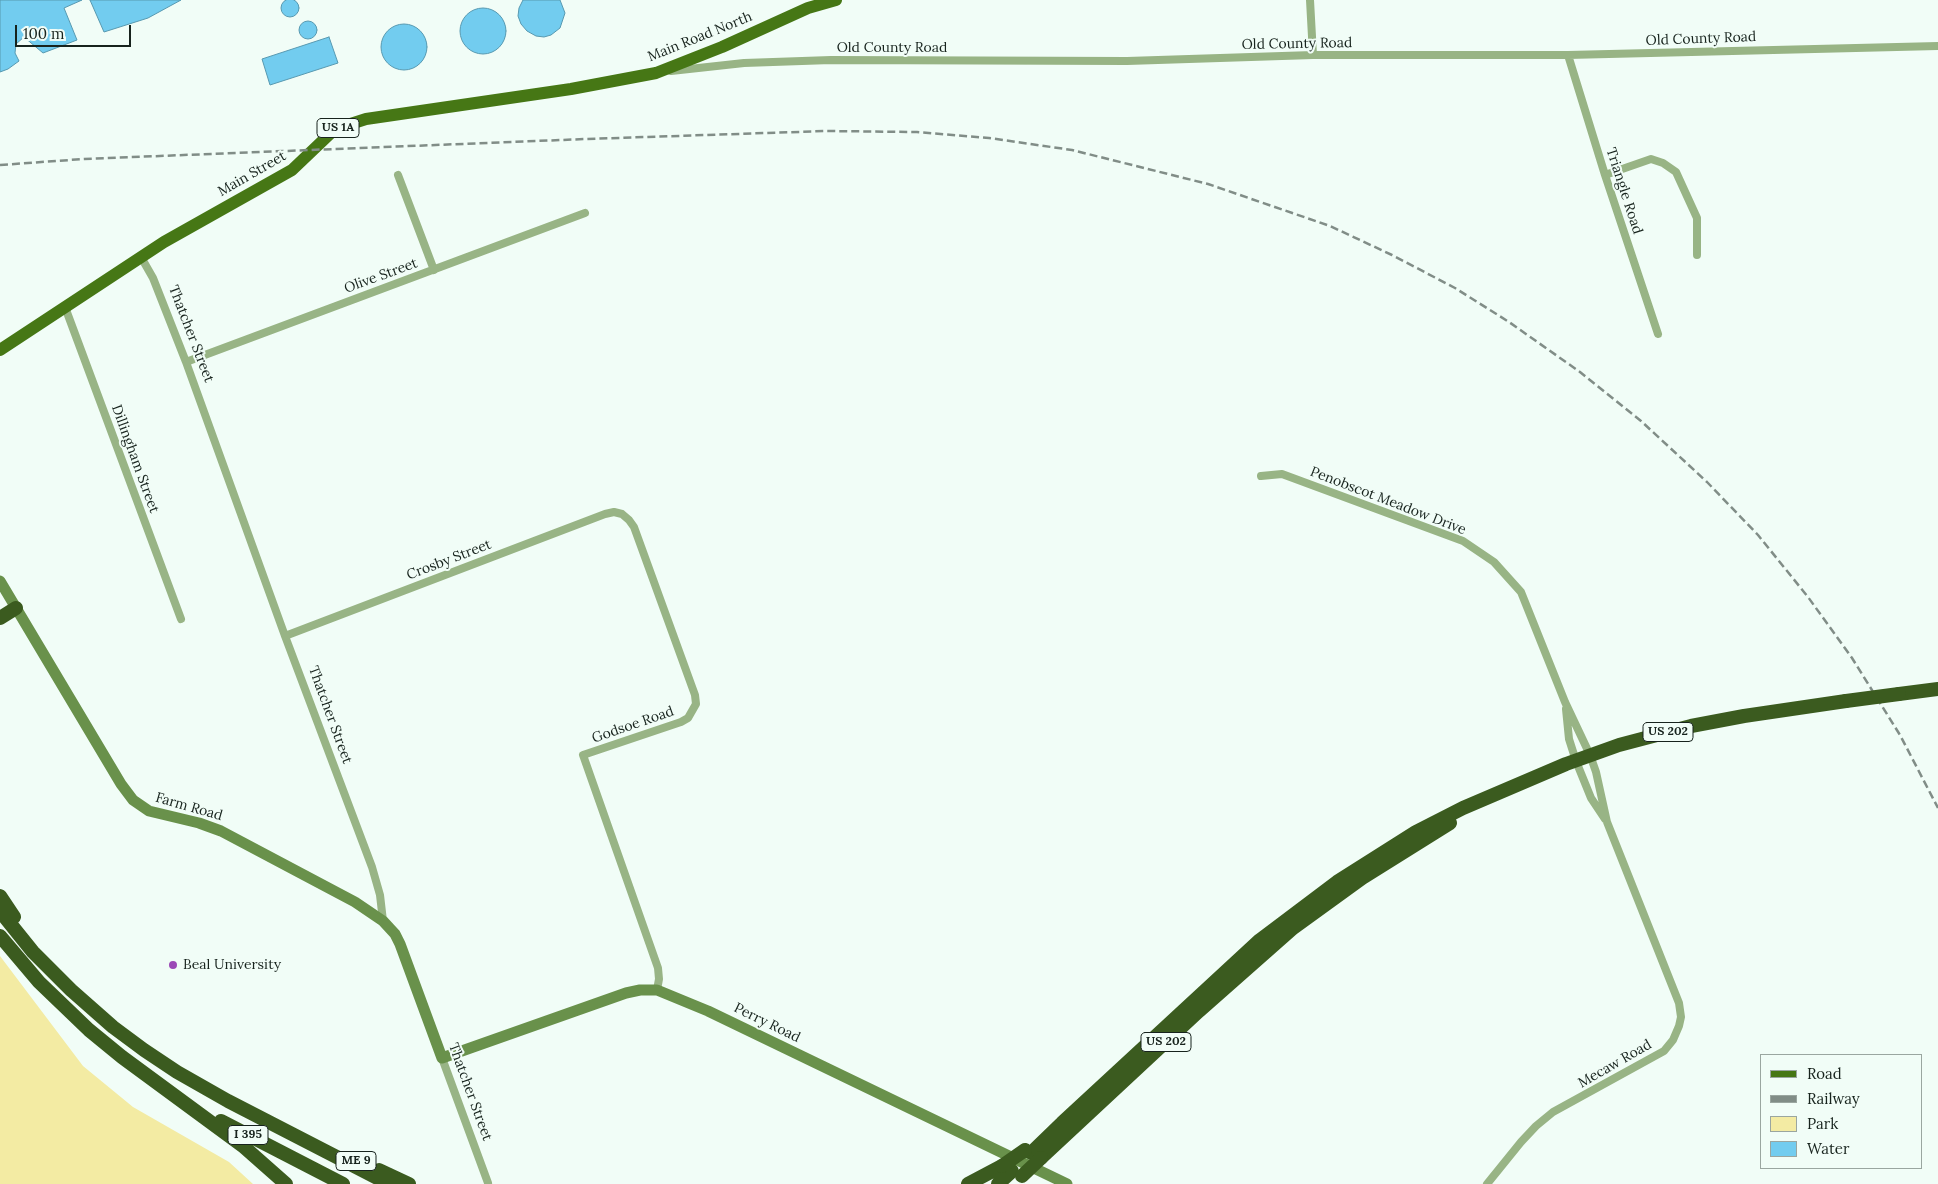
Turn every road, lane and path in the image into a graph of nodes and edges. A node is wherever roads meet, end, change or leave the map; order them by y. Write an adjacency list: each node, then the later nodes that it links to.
1 (836, 0): 6 (main road, Main Road North / US 1A)
2 (1310, 0): 4 (street)
3 (1938, 46): 5 (street, Old County Road)
4 (1313, 55): 5 (street, Old County Road); 6 (street, Old County Road)
5 (1568, 55): 9 (street, Triangle Road)
6 (656, 73): 7 (main road, Main Road North / US 1A)
7 (571, 89): 12 (main road, Main Street / US 1A)
8 (398, 175): 13 (street)
9 (1605, 175): 11 (street); 15 (street, Triangle Road)
10 (584, 213): 13 (street, Olive Street)
11 (1697, 255)
12 (140, 257): 14 (main road, Main Street / US 1A); 17 (street, Thatcher Street)
13 (434, 270): 17 (street, Olive Street)
14 (65, 307): 16 (main road, Main Street / US 1A); 24 (street, Dillingham Street)
15 (1658, 334)
16 (0, 350)
17 (186, 362): 25 (street, Thatcher Street)
18 (1261, 476): 27 (street, Penobscot Meadow Drive)
19 (622, 514): 25 (street, Crosby Street); 37 (street, Godsoe Road)
20 (0, 581): 21 (street, Farm Road)
21 (16, 608): 22 (highway); 23 (highway); 34 (street, Farm Road)
22 (0, 610)
23 (0, 618)
24 (181, 619)
25 (285, 636): 34 (street, Thatcher Street)
26 (1938, 689): 28 (highway, US 202, bridge)
27 (1565, 702): 28 (street, Penobscot Meadow Drive); 29 (street, Penobscot Meadow Drive)
28 (1590, 755): 29 (highway, US 202); 31 (street, Mecaw Road)
29 (1576, 761): 30 (highway, US 202); 31 (street, Mecaw Road)
30 (1498, 794): 41 (highway, US 202); 41 (highway, US 202)
31 (1607, 822): 51 (street, Mecaw Road)
32 (0, 896): 36 (highway)
33 (0, 911): 36 (highway, I 395)
34 (383, 921): 38 (street, Thatcher Street)
35 (0, 936): 39 (highway, I 395)
36 (71, 990): 40 (highway, I 395)
37 (657, 990): 38 (street, Perry Road); 50 (street, Perry Road)
38 (442, 1058): 43 (street, Thatcher Street)
39 (156, 1082): 44 (highway); 45 (highway, I 395)
40 (301, 1139): 46 (highway, I 395); 47 (highway, ME 9)
41 (1032, 1154): 42 (highway, US 202, bridge); 42 (highway, bridge)
42 (1013, 1174): 48 (highway); 49 (highway)
43 (488, 1182)
44 (286, 1184)
45 (343, 1184)
46 (388, 1184)
47 (409, 1184)
48 (968, 1184)
49 (998, 1184)
50 (1068, 1184)
51 (1487, 1184)

